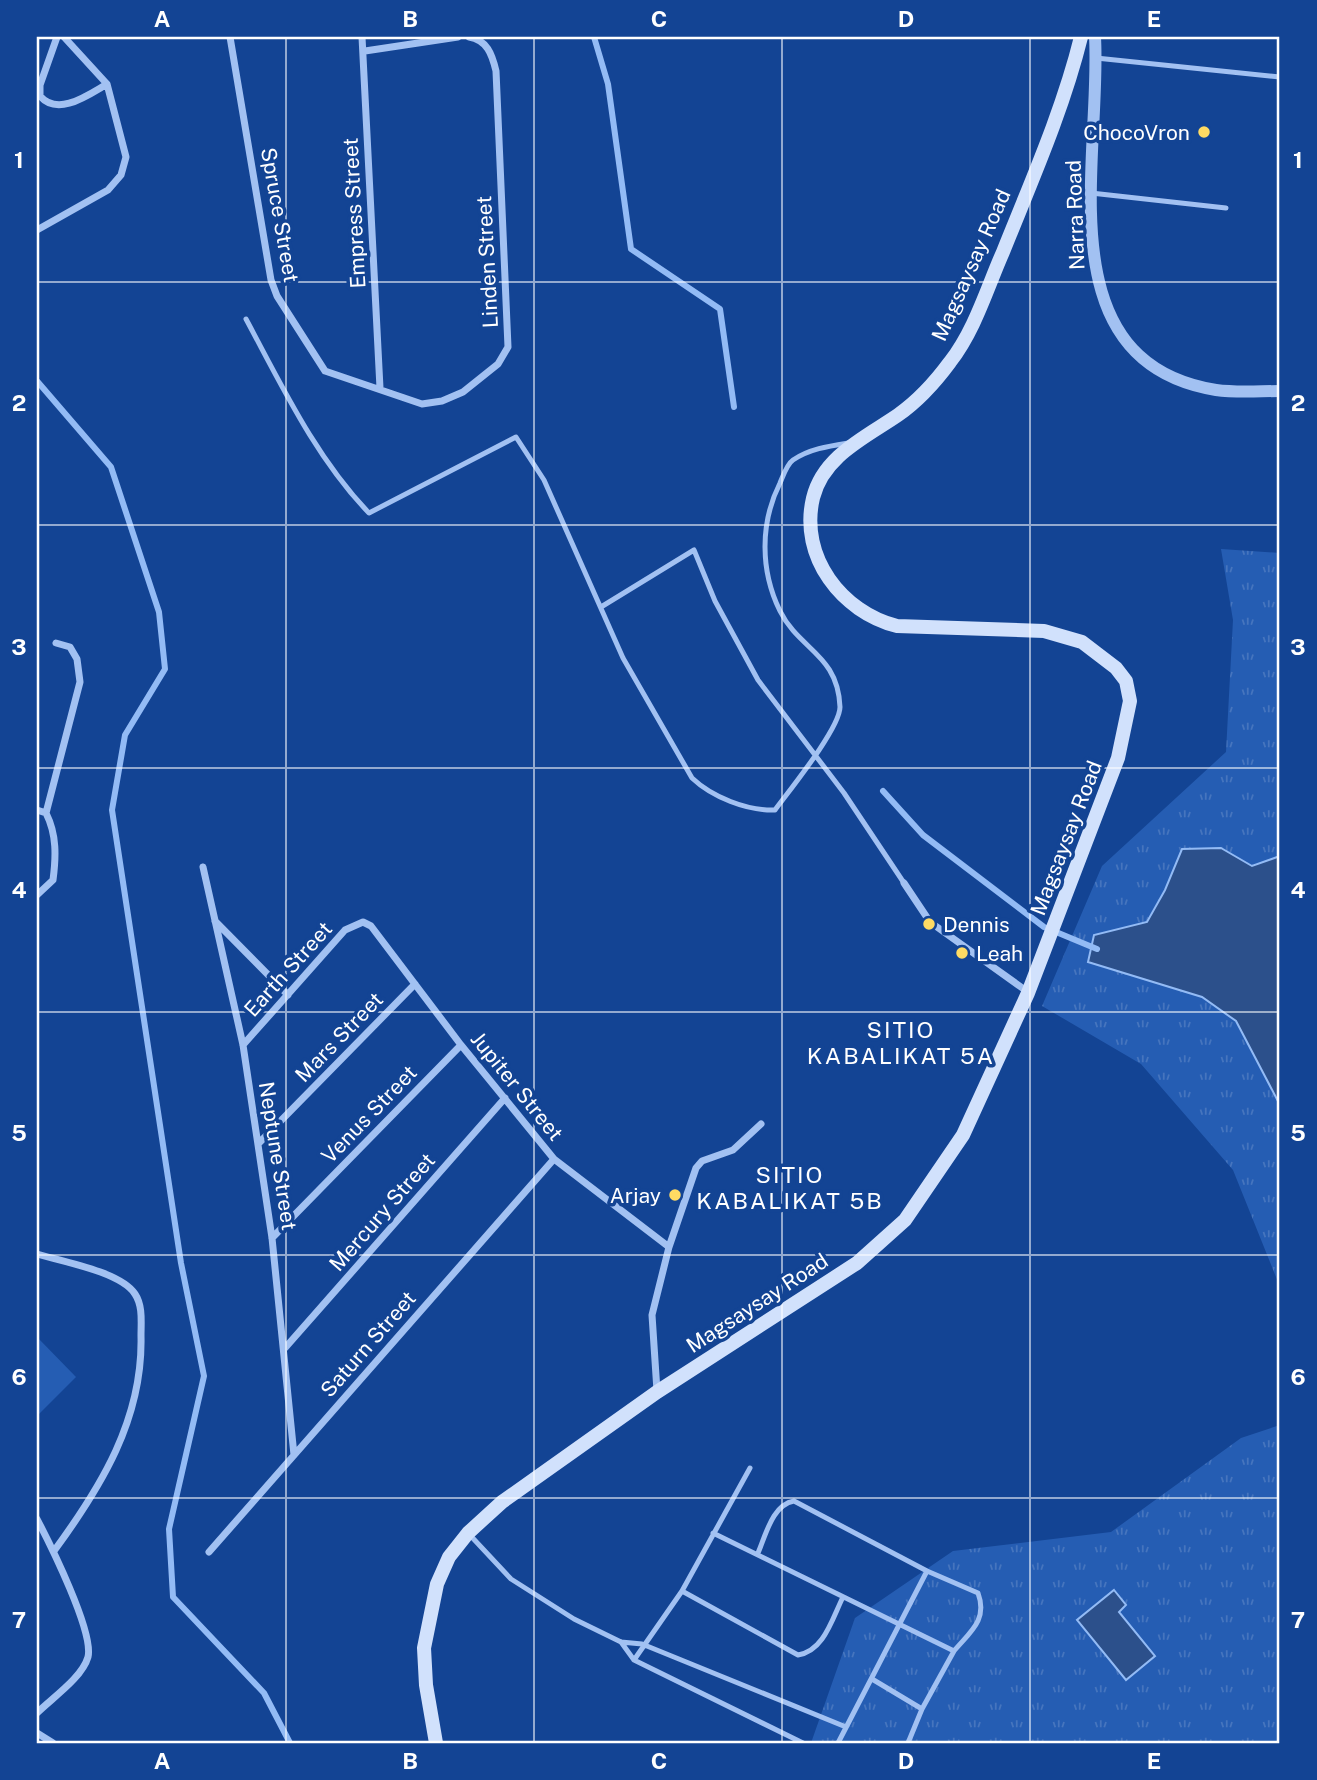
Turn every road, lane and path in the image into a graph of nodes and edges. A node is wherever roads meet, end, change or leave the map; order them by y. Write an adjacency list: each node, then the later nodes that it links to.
1 (57, 37): 12 (street)
2 (64, 37): 12 (street)
3 (230, 37): 17 (street, Spruce Street)
4 (362, 37): 9 (street, Empress Street)
5 (458, 37): 9 (street)
6 (469, 37): 17 (street, Linden Street)
7 (1081, 37): 19 (main road, Magsaysay Road)
8 (1095, 37): 10 (street, Narra Road)
9 (365, 51): 17 (street, Empress Street)
10 (1097, 58): 11 (lane); 13 (street, Narra Road)
11 (1280, 77)
12 (107, 84): 15 (street)
13 (1091, 193): 14 (lane); 18 (street, Narra Road)
14 (1226, 208)
15 (37, 230)
16 (246, 319): 20 (lane)
17 (380, 388)
18 (1280, 391)
19 (853, 442): 22 (lane); 31 (main road, Magsaysay Road)
20 (601, 607): 22 (lane); 22 (lane)
21 (56, 643): 24 (street)
22 (816, 755): 26 (lane)
23 (37, 810): 24 (street)
24 (46, 813): 27 (street)
25 (203, 867): 28 (street, Neptune Street)
26 (904, 883): 31 (street)
27 (37, 895)
28 (214, 920): 32 (street); 33 (street, Neptune Street)
29 (363, 922): 30 (street, Jupiter Street); 32 (street, Earth Street)
30 (415, 984): 34 (street, Jupiter Street); 37 (street, Mars Street)
31 (1028, 993): 43 (main road, Magsaysay Road)
32 (288, 995): 33 (street, Earth Street)
33 (243, 1045): 37 (street, Neptune Street)
34 (461, 1045): 35 (street, Jupiter Street); 39 (street, Venus Street)
35 (505, 1098): 38 (street, Jupiter Street); 42 (street, Mercury Street)
36 (761, 1124): 40 (street)
37 (258, 1144): 39 (street, Neptune Street)
38 (554, 1159): 40 (street, Jupiter Street); 44 (street, Saturn Street)
39 (272, 1238): 42 (street, Neptune Street)
40 (669, 1247): 43 (street)
41 (37, 1254): 49 (street)
42 (285, 1348): 44 (street, Neptune Street)
43 (657, 1392): 47 (main road, Magsaysay Road)
44 (293, 1455): 50 (street, Saturn Street)
45 (750, 1468): 48 (lane)
46 (37, 1519): 49 (street)
47 (468, 1533): 56 (lane); 66 (main road, Magsaysay Road)
48 (713, 1533): 51 (lane); 53 (lane)
49 (54, 1551): 62 (street)
50 (209, 1552)
51 (758, 1553): 52 (lane); 54 (lane)
52 (927, 1571): 55 (lane); 58 (lane)
53 (682, 1591): 54 (lane); 57 (lane)
54 (843, 1597): 55 (lane)
55 (901, 1627): 58 (lane); 60 (lane)
56 (621, 1642): 57 (lane); 59 (lane)
57 (642, 1644): 59 (lane); 63 (lane)
58 (954, 1651): 61 (lane)
59 (634, 1660): 67 (lane)
60 (872, 1679): 61 (lane); 63 (lane)
61 (922, 1709): 69 (lane)
62 (37, 1713)
63 (846, 1727): 68 (lane)
64 (37, 1733): 65 (street)
65 (53, 1743)
66 (436, 1743)
67 (803, 1743)
68 (838, 1743)
69 (908, 1743)

